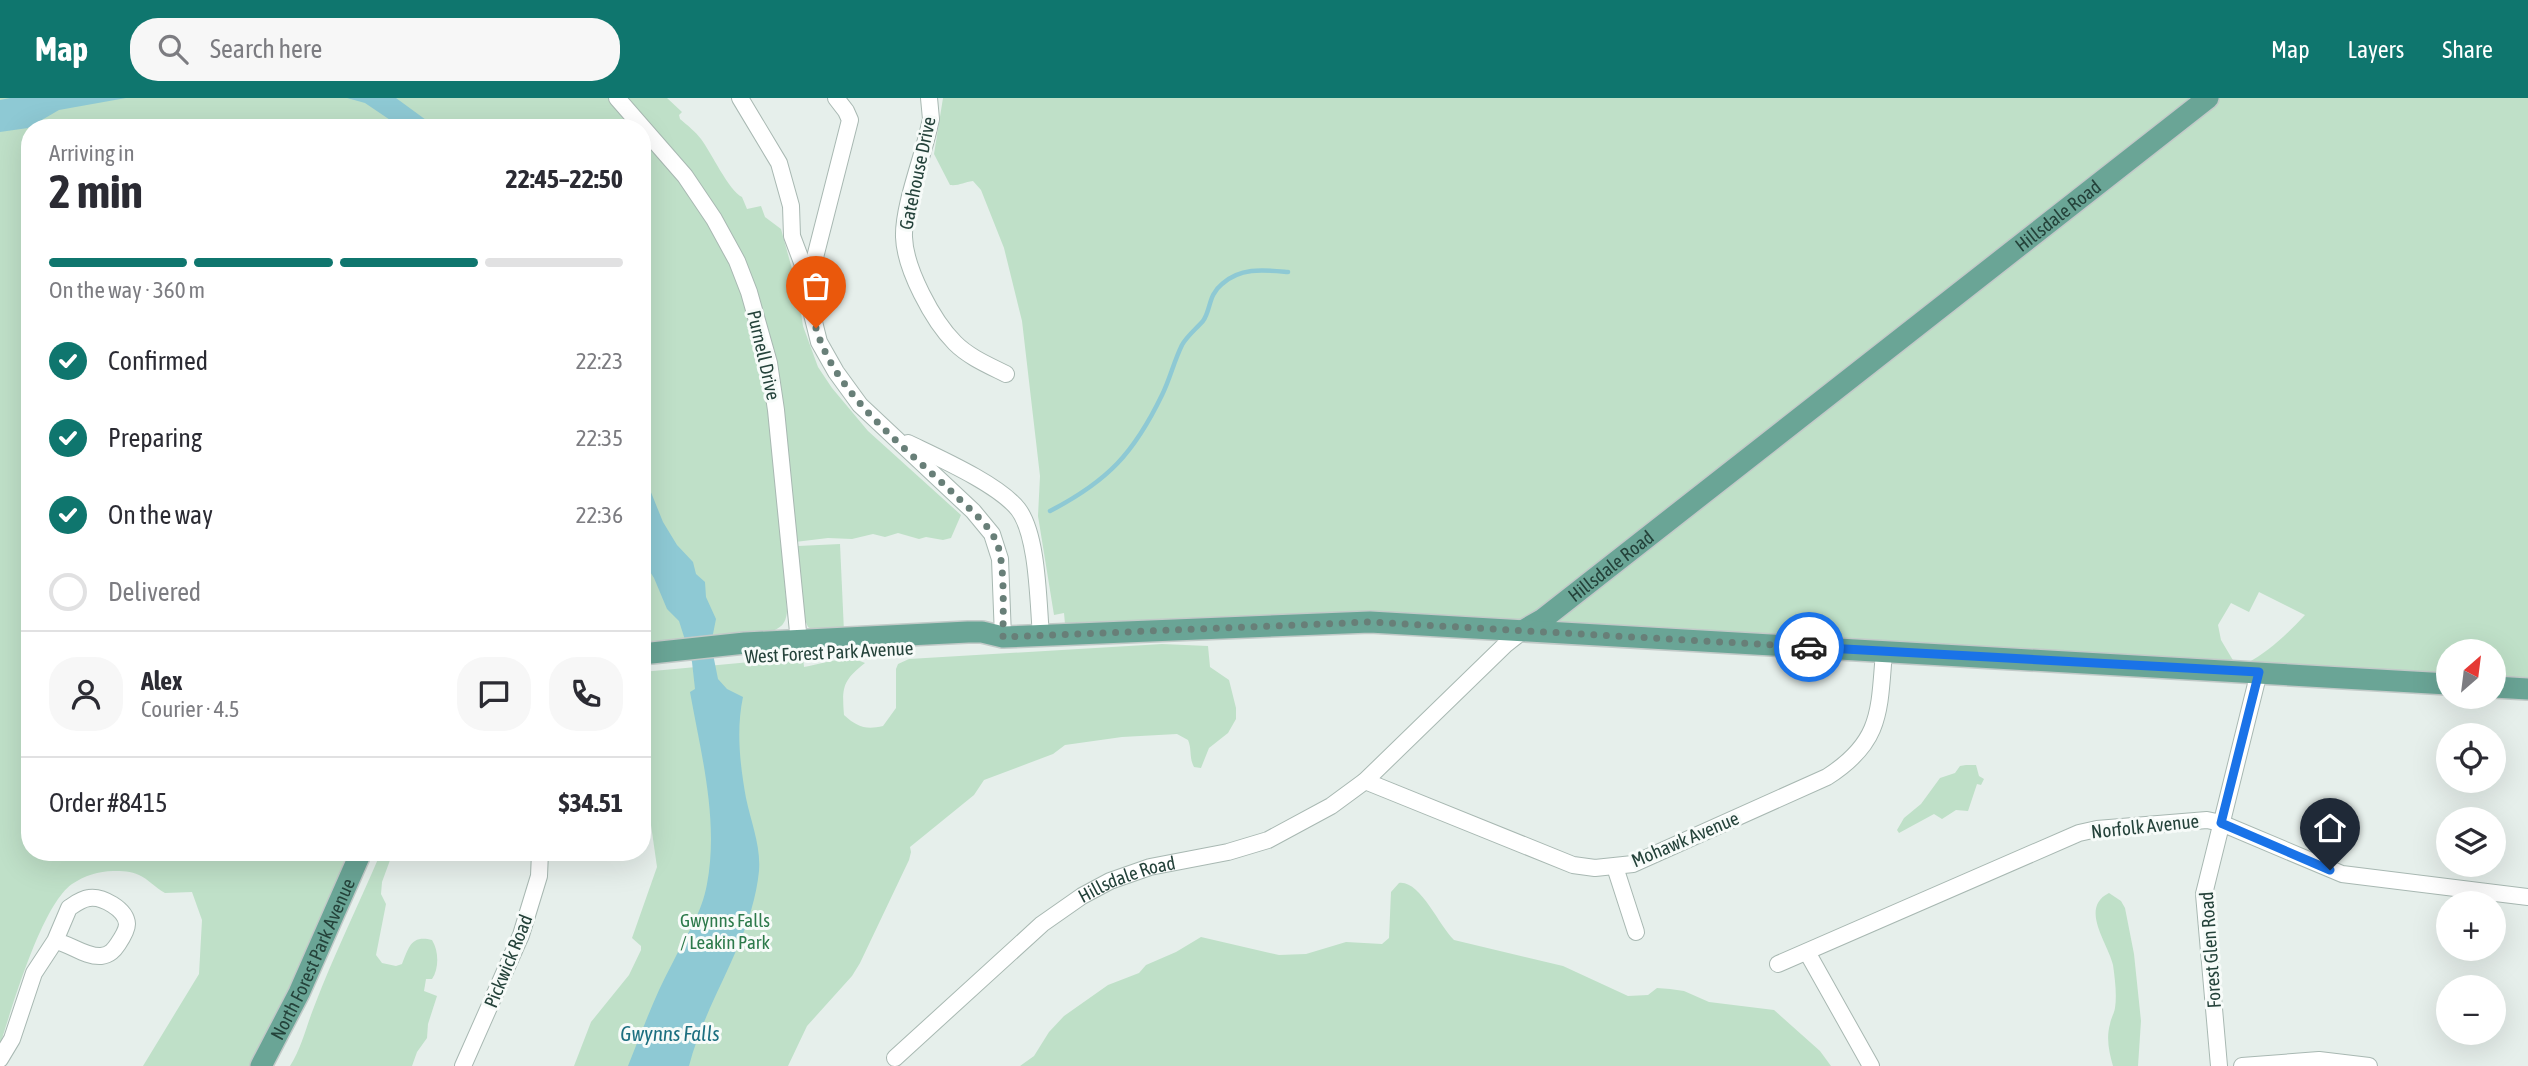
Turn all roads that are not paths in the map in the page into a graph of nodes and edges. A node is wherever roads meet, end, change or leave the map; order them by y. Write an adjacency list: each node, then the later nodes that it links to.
1 (617, 98): 6 (street, Purnell Drive)
2 (740, 98): 8 (street)
3 (836, 98): 8 (street)
4 (929, 98): 9 (street, Gatehouse Drive)
5 (2208, 98): 11 (main road, Hillsdale Road)
6 (635, 119)
7 (651, 137): 14 (street, Purnell Drive)
8 (809, 281): 10 (street)
9 (1006, 374)
10 (894, 436): 12 (street); 13 (street)
11 (1524, 630): 12 (main road, West Forest Park Avenue); 15 (main road, West Forest Park Avenue); 21 (street, Hillsdale Road)
12 (1041, 635): 13 (main road, West Forest Park Avenue)
13 (1003, 637): 14 (main road, West Forest Park Avenue)
14 (799, 646): 16 (main road, West Forest Park Avenue)
15 (1884, 652): 17 (main road, West Forest Park Avenue); 26 (street, Mohawk Avenue)
16 (651, 660)
17 (2259, 672): 18 (main road, West Forest Park Avenue); 22 (street, Forest Glen Road)
18 (2436, 683)
19 (2506, 688): 20 (main road)
20 (2528, 689)
21 (1365, 781): 26 (street, Mohawk Avenue); 32 (street, Hillsdale Road)
22 (2221, 823): 27 (street, Norfolk Avenue); 30 (street, Norfolk Avenue); 38 (street, Forest Glen Road)
23 (358, 861): 34 (main road, North Forest Park Avenue)
24 (371, 861): 35 (main road, North Forest Park Avenue)
25 (540, 861): 36 (street, Pickwick Road)
26 (1615, 867): 28 (street)
27 (2528, 897)
28 (1636, 932)
29 (55, 942): 29 (street); 33 (street)
30 (1807, 952): 31 (street, Norfolk Avenue); 37 (street)
31 (1778, 964)
32 (895, 1058)
33 (0, 1059)
34 (261, 1066)
35 (276, 1066)
36 (463, 1066)
37 (1871, 1066)
38 (2219, 1066)
39 (2242, 1066): 40 (street)
40 (2369, 1066)

